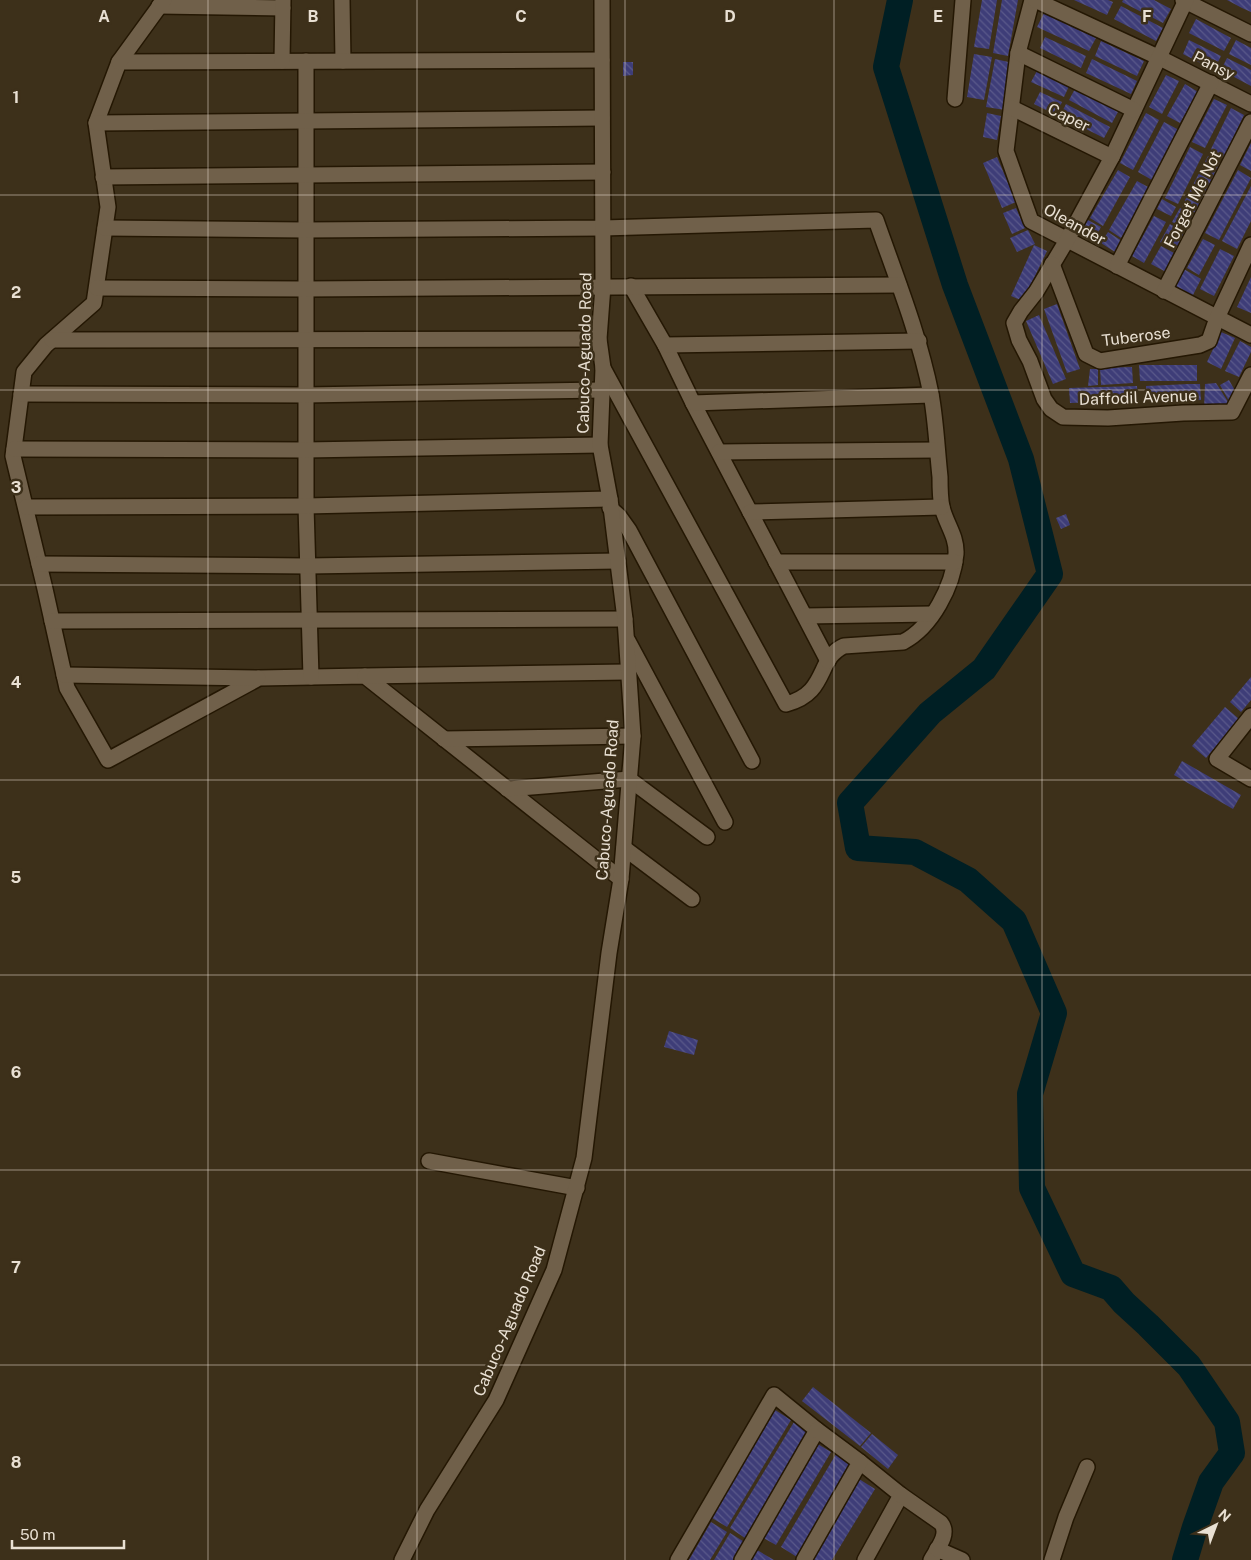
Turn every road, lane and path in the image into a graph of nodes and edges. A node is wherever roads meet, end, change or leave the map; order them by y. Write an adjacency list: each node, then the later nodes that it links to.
1 (342, 0): 14 (street)
2 (602, 0): 11 (street, Cabuco-Aguado Road)
3 (963, 0): 17 (street)
4 (1033, 0): 9 (street, Oleander); 10 (street, Pansy)
5 (1185, 0): 8 (street); 10 (street)
6 (161, 3): 7 (street); 15 (street)
7 (283, 4): 12 (street)
8 (1251, 34)
9 (1018, 54): 19 (street, Oleander); 20 (street)
10 (1160, 58): 16 (street, Pansy); 20 (street)
11 (602, 60): 14 (street); 21 (street, Cabuco-Aguado Road)
12 (282, 61): 13 (street); 15 (street)
13 (306, 61): 14 (street); 22 (street)
14 (343, 61)
15 (119, 62): 24 (street)
16 (1211, 82): 18 (street, Pansy); 35 (street)
17 (955, 99)
18 (1251, 104)
19 (1012, 108): 25 (street, Caper); 32 (street, Oleander)
20 (1134, 110): 25 (street)
21 (602, 118): 22 (street); 26 (street, Cabuco-Aguado Road)
22 (306, 121): 24 (street); 27 (street)
23 (1251, 122): 41 (street, Forget Me Not)
24 (96, 123): 28 (street)
25 (1112, 157): 32 (street)
26 (603, 172): 27 (street); 30 (street, Cabuco-Aguado Road)
27 (305, 174): 28 (street); 31 (street)
28 (104, 177): 29 (street)
29 (105, 228): 31 (street); 39 (street)
30 (603, 228): 31 (street); 36 (street); 37 (street, Cabuco-Aguado Road)
31 (305, 230): 40 (street)
32 (1066, 240): 34 (street); 35 (street, Oleander)
33 (1251, 245): 42 (street, Tuberose)
34 (1052, 264): 42 (street, Tuberose); 50 (street, Daffodil Avenue)
35 (1117, 266): 41 (street, Oleander)
36 (898, 285): 38 (street); 47 (street)
37 (603, 286): 38 (street); 40 (street); 44 (street, Cabuco-Aguado Road)
38 (631, 286): 48 (street)
39 (97, 288): 40 (street); 45 (street)
40 (305, 289): 46 (street)
41 (1164, 291): 42 (street, Oleander)
42 (1217, 318): 43 (street, Oleander)
43 (1251, 335)
44 (599, 339): 46 (street); 49 (street, Cabuco-Aguado Road)
45 (52, 340): 46 (street); 52 (street)
46 (305, 340): 53 (street)
47 (919, 341): 48 (street); 54 (street)
48 (665, 345): 55 (street)
49 (603, 368): 51 (street, Cabuco-Aguado Road); 77 (street)
50 (1251, 375)
51 (602, 390): 53 (street); 56 (street, Cabuco-Aguado Road)
52 (21, 394): 53 (street); 57 (street)
53 (305, 395): 58 (street)
54 (931, 395): 55 (street); 59 (street)
55 (693, 402): 60 (street)
56 (600, 446): 58 (street); 61 (street, Cabuco-Aguado Road)
57 (14, 449): 58 (street); 63 (street)
58 (306, 450): 62 (street)
59 (937, 450): 60 (street); 64 (street)
60 (719, 452): 65 (street)
61 (610, 504): 62 (street); 66 (street, Cabuco-Aguado Road); 86 (street)
62 (306, 506): 63 (street); 70 (street)
63 (26, 507): 69 (street)
64 (942, 507): 65 (street); 68 (street)
65 (750, 512): 67 (street)
66 (618, 561): 70 (street); 73 (street, Cabuco-Aguado Road)
67 (776, 562): 68 (street); 72 (street)
68 (955, 562): 71 (street)
69 (40, 564): 70 (street); 75 (street)
70 (308, 566): 74 (street)
71 (932, 614): 72 (street); 77 (street)
72 (805, 616): 77 (street)
73 (625, 619): 74 (street); 76 (street, Cabuco-Aguado Road)
74 (310, 621): 75 (street); 81 (street)
75 (52, 622): 79 (street)
76 (626, 638): 78 (street, Cabuco-Aguado Road); 90 (street)
77 (828, 661)
78 (628, 672): 80 (street); 84 (street, Cabuco-Aguado Road)
79 (64, 675): 82 (street); 82 (street)
80 (364, 676): 81 (street); 85 (street)
81 (311, 677): 82 (street)
82 (259, 678)
83 (1251, 716): 88 (street)
84 (633, 736): 85 (street); 87 (street, Cabuco-Aguado Road)
85 (444, 739): 89 (street)
86 (752, 761)
87 (630, 779): 89 (street); 91 (street); 92 (street, Cabuco-Aguado Road)
88 (1251, 779)
89 (507, 789): 93 (street)
90 (725, 822)
91 (708, 837)
92 (624, 848): 93 (street, Cabuco-Aguado Road); 94 (street)
93 (621, 879): 96 (street, Cabuco-Aguado Road)
94 (692, 899)
95 (429, 1161): 96 (street)
96 (576, 1188): 102 (street, Cabuco-Aguado Road)
97 (817, 1430): 98 (street); 103 (street); 104 (street)
98 (860, 1462): 100 (street); 105 (street)
99 (1087, 1467): 108 (street)
100 (901, 1495): 101 (street); 106 (street)
101 (934, 1554): 107 (street)
102 (402, 1560)
103 (678, 1560)
104 (742, 1560)
105 (804, 1560)
106 (865, 1560)
107 (962, 1560)
108 (1052, 1560)

